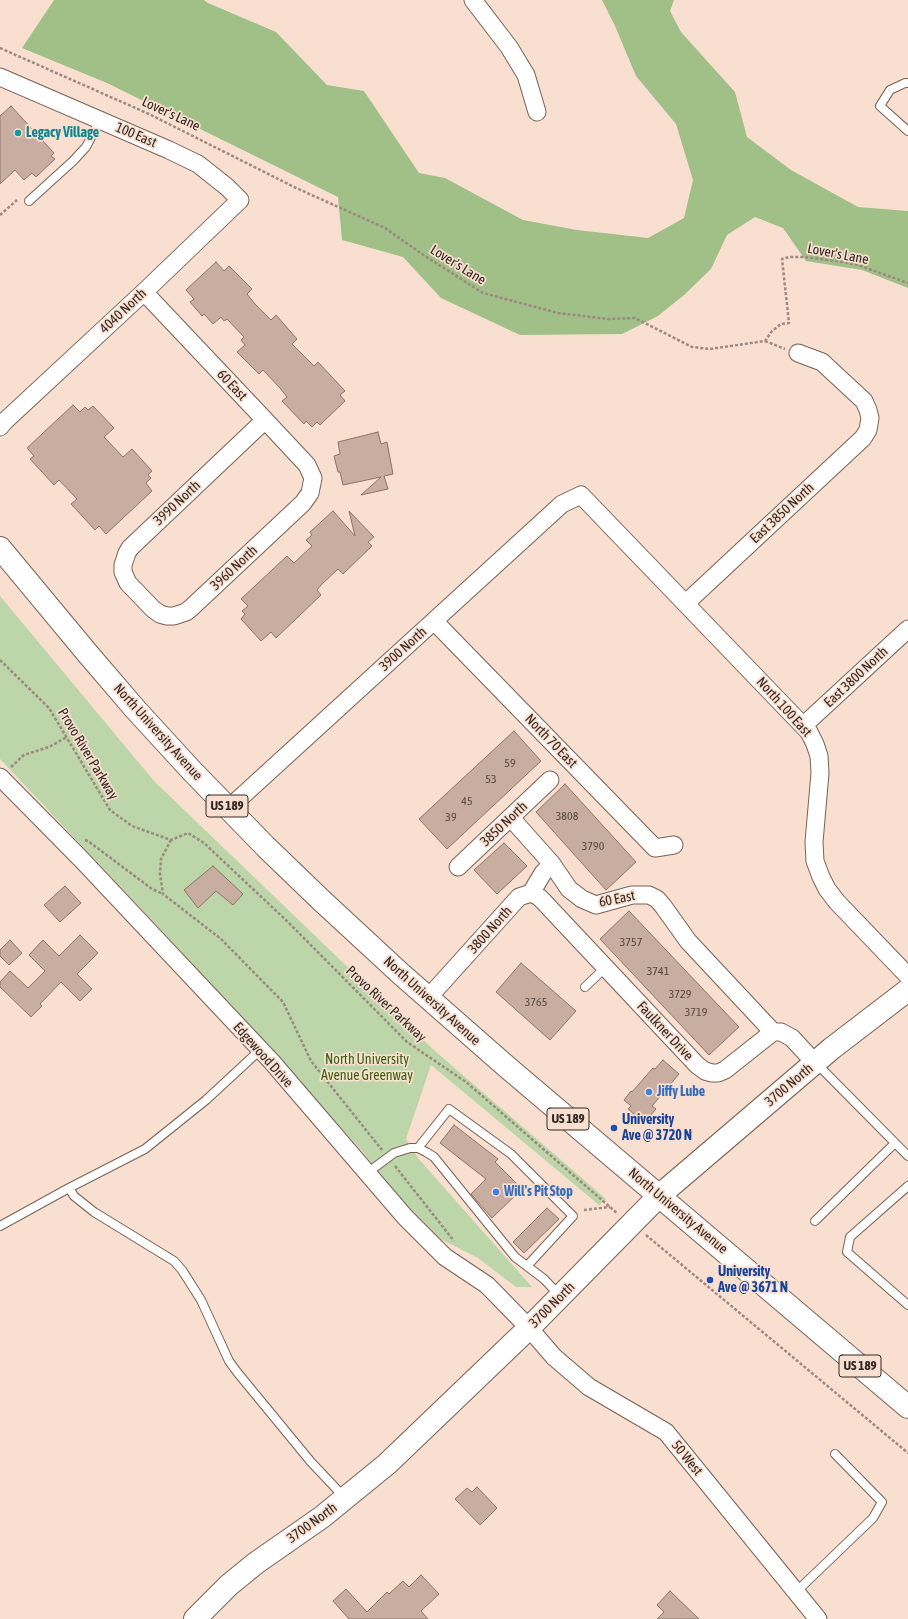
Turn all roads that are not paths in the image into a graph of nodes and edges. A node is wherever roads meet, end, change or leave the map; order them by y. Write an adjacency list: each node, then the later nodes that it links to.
1 (473, 0): 4 (street)
2 (0, 77): 5 (street, 100 East)
3 (908, 83): 6 (lane)
4 (537, 112)
5 (100, 120): 7 (street, 100 East); 8 (lane)
6 (908, 131)
7 (240, 200): 9 (street, 4040 North)
8 (29, 201)
9 (144, 292): 11 (street, 60 East); 12 (street, 4040 North)
10 (798, 353): 17 (street, East 3850 North)
11 (266, 420): 13 (street, 60 East); 16 (street, 3990 North)
12 (1, 422)
13 (313, 483): 16 (street, 3960 North)
14 (581, 495): 17 (street, North 100 East); 18 (street, 3900 North)
15 (0, 548): 23 (main road, North University Avenue / US 189)
16 (141, 597)
17 (686, 603): 20 (street, North 100 East)
18 (434, 621): 23 (street, 3900 North); 25 (street, North 70 East)
19 (908, 629): 20 (street, East 3800 North)
20 (804, 725): 30 (street, North 100 East)
21 (4, 774): 35 (street, Edgewood Drive)
22 (550, 780): 24 (street, 3850 North)
23 (229, 808): 33 (main road, North University Avenue / US 189)
24 (511, 818): 26 (street, 60 East); 27 (street, 3850 North)
25 (674, 845)
26 (552, 864): 28 (street, 3800 North); 34 (street, 60 East)
27 (458, 867)
28 (531, 893): 29 (street, Faulkner Drive); 33 (street, 3800 North)
29 (606, 967): 31 (lane); 34 (street, Faulkner Drive)
30 (908, 976)
31 (585, 987)
32 (908, 990): 36 (main road, 3700 North)
33 (428, 998): 43 (main road, North University Avenue / US 189)
34 (773, 1032): 36 (street)
35 (260, 1050): 40 (street, Edgewood Drive); 42 (lane)
36 (815, 1063): 37 (lane); 43 (main road, 3700 North)
37 (895, 1143): 39 (lane); 44 (lane)
38 (418, 1148): 40 (lane); 46 (lane); 46 (lane)
39 (908, 1156)
40 (367, 1173): 49 (street, Edgewood Drive)
41 (908, 1186): 48 (lane)
42 (69, 1188): 45 (lane); 52 (lane)
43 (660, 1196): 47 (main road, 3700 North); 50 (main road, North University Avenue / US 189)
44 (815, 1220)
45 (0, 1226)
46 (527, 1266): 47 (lane)
47 (561, 1296): 49 (main road, 3700 North)
48 (908, 1305)
49 (529, 1328): 52 (main road, 3700 North); 53 (street, 50 West)
50 (908, 1407)
51 (835, 1454): 53 (lane)
52 (345, 1498): 54 (main road, 3700 North)
53 (796, 1592): 55 (street, 50 West)
54 (195, 1619)
55 (818, 1619)

